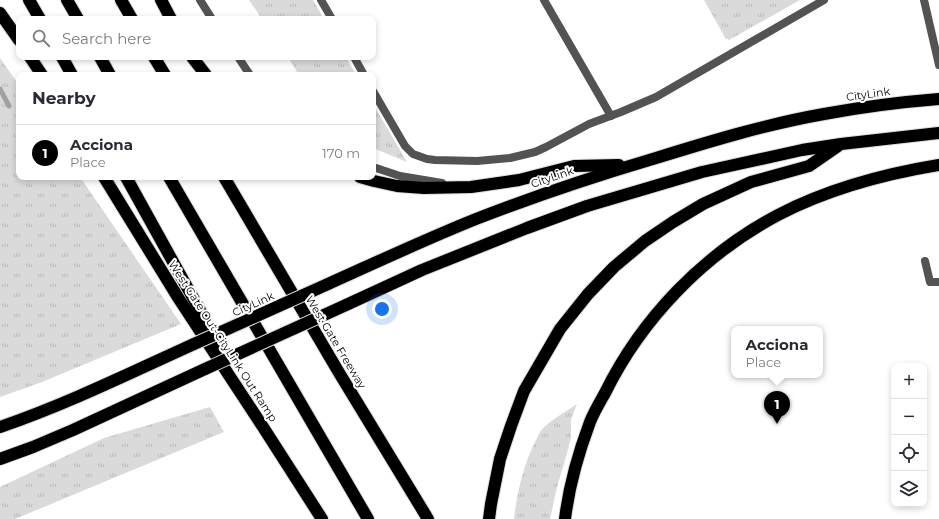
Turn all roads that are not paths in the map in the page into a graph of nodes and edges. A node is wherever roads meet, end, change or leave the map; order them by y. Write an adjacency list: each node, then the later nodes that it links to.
1 (29, 0): 11 (highway)
2 (67, 0): 12 (highway)
3 (121, 0): 13 (highway)
4 (160, 0): 14 (highway)
5 (200, 0): 15 (street)
6 (321, 0): 16 (street)
7 (544, 0): 35 (street)
8 (824, 0): 35 (street)
9 (924, 0): 25 (street)
10 (0, 13): 17 (highway)
11 (38, 16)
12 (76, 16)
13 (130, 16)
14 (169, 16)
15 (210, 16)
16 (330, 16)
17 (16, 36)
18 (32, 60): 26 (highway)
19 (64, 60): 27 (highway)
20 (102, 60): 28 (highway)
21 (156, 60): 29 (highway)
22 (194, 60): 30 (highway)
23 (240, 60): 31 (street)
24 (356, 60): 32 (street)
25 (939, 65)
26 (40, 72)
27 (70, 72)
28 (108, 72)
29 (163, 72)
30 (204, 72)
31 (248, 72)
32 (362, 72)
33 (376, 96): 35 (street)
34 (939, 99): 38 (highway, CityLink)
35 (611, 116)
36 (939, 133): 37 (highway)
37 (841, 144): 51 (highway, bridge); 55 (highway)
38 (634, 164): 46 (highway); 49 (highway, CityLink, bridge)
39 (939, 165): 56 (highway)
40 (376, 168): 46 (street)
41 (106, 180): 50 (highway, West Gate Out-CityLink Out Ramp)
42 (128, 180): 50 (highway)
43 (171, 180): 53 (highway)
44 (226, 180): 54 (highway, West Gate Freeway)
45 (370, 180): 46 (highway)
46 (471, 187)
47 (925, 262): 48 (street)
48 (939, 282)
49 (0, 427)
50 (264, 427): 52 (highway, West Gate Out-CityLink Out Ramp)
51 (0, 459)
52 (322, 519)
53 (368, 519)
54 (428, 519)
55 (489, 519)
56 (564, 519)

